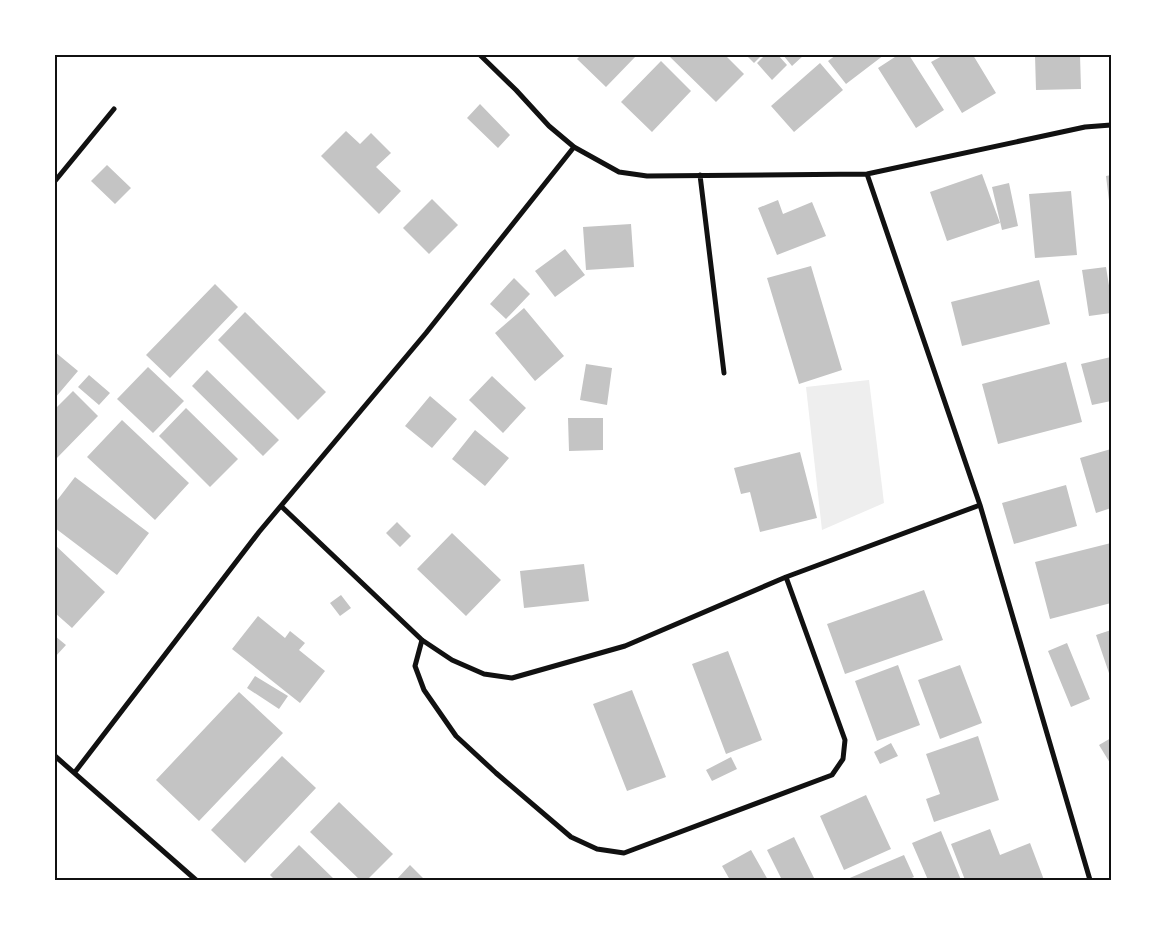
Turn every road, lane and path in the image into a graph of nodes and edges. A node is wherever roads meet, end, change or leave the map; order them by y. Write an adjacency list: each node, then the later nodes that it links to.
1 (480, 55): 4 (street)
2 (114, 110): 7 (street)
3 (1111, 125): 5 (street)
4 (574, 147): 6 (street); 10 (street)
5 (867, 174): 6 (street); 9 (street)
6 (700, 175): 8 (street)
7 (55, 181)
8 (724, 373)
9 (980, 505): 11 (street); 16 (street)
10 (281, 506): 12 (street); 14 (street)
11 (786, 577): 12 (street); 12 (street)
12 (422, 640)
13 (55, 756): 14 (street)
14 (75, 772): 15 (street)
15 (196, 880)
16 (1090, 880)

